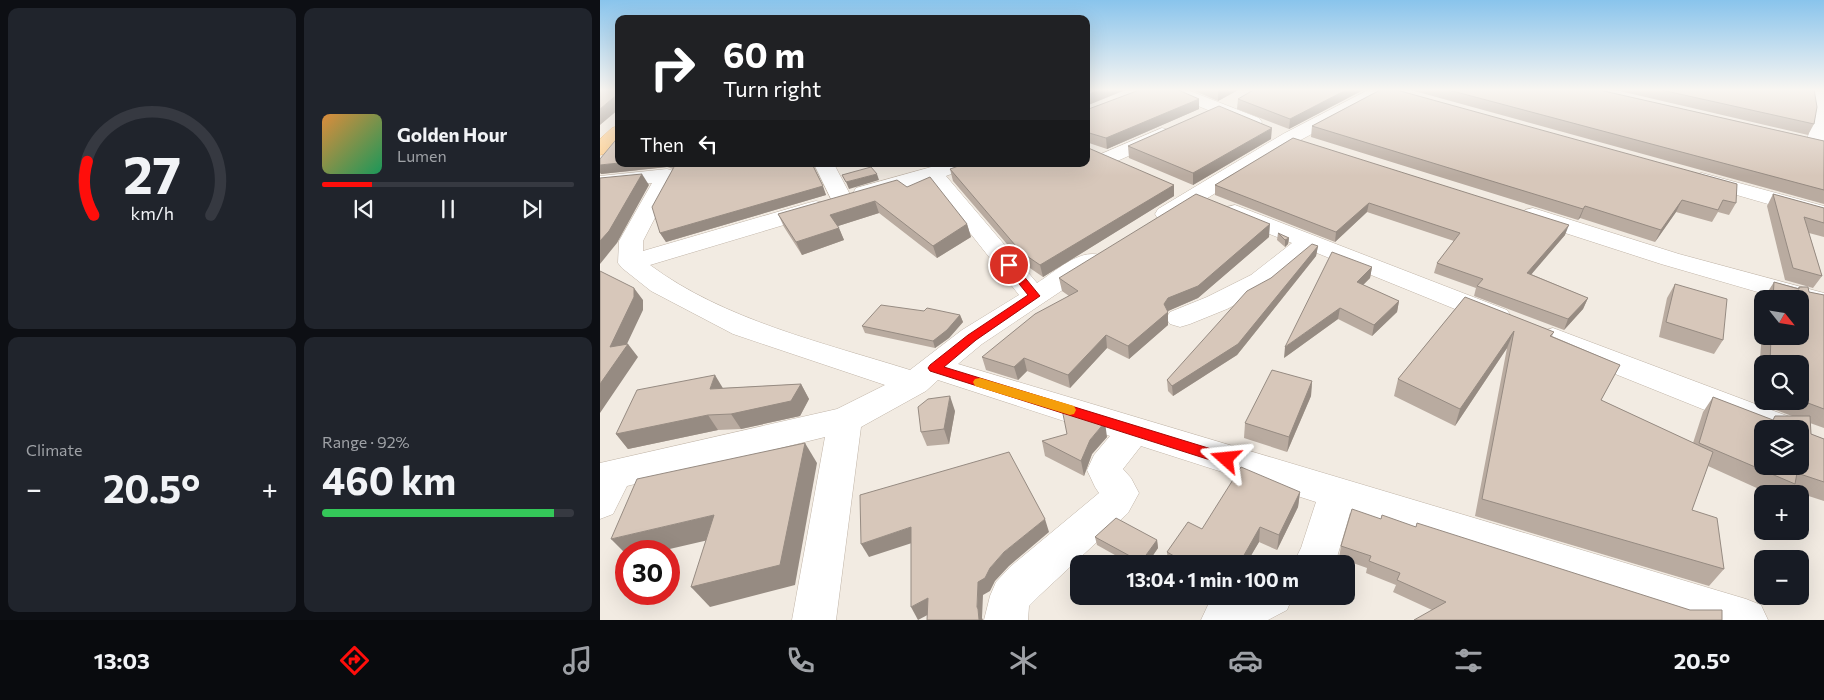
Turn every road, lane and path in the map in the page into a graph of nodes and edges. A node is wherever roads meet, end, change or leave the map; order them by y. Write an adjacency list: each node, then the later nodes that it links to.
1 (1198, 118): 5 (street)
2 (1243, 118): 8 (street)
3 (1331, 118): 8 (street)
4 (1824, 118): 10 (street)
5 (1194, 120)
6 (1177, 128): 16 (street)
7 (612, 134): 12 (main road)
8 (1290, 138): 11 (street); 20 (street)
9 (1797, 140): 10 (street)
10 (1820, 145)
11 (1319, 147)
12 (600, 149)
13 (826, 167): 21 (street)
14 (952, 167): 18 (street)
15 (672, 169): 19 (street); 27 (street)
16 (1134, 170)
17 (1680, 173): 23 (street)
18 (934, 174): 21 (street); 28 (street)
19 (600, 182)
20 (1186, 192): 24 (street); 25 (street)
21 (842, 200): 27 (street)
22 (1518, 211): 29 (street)
23 (1824, 213)
24 (1144, 228)
25 (1309, 242): 30 (street); 33 (street)
26 (1110, 248): 28 (street)
27 (631, 263): 31 (street)
28 (1034, 296): 31 (street)
29 (1824, 302)
30 (1180, 318)
31 (925, 376): 32 (street); 34 (street)
32 (845, 420): 35 (street); 40 (street)
33 (1763, 420)
34 (1134, 430): 36 (street); 41 (street)
35 (605, 485)
36 (1337, 495): 37 (street); 39 (street)
37 (1319, 555)
38 (1254, 605): 42 (street)
39 (1730, 617)
40 (814, 620)
41 (1006, 620)
42 (1223, 620)

